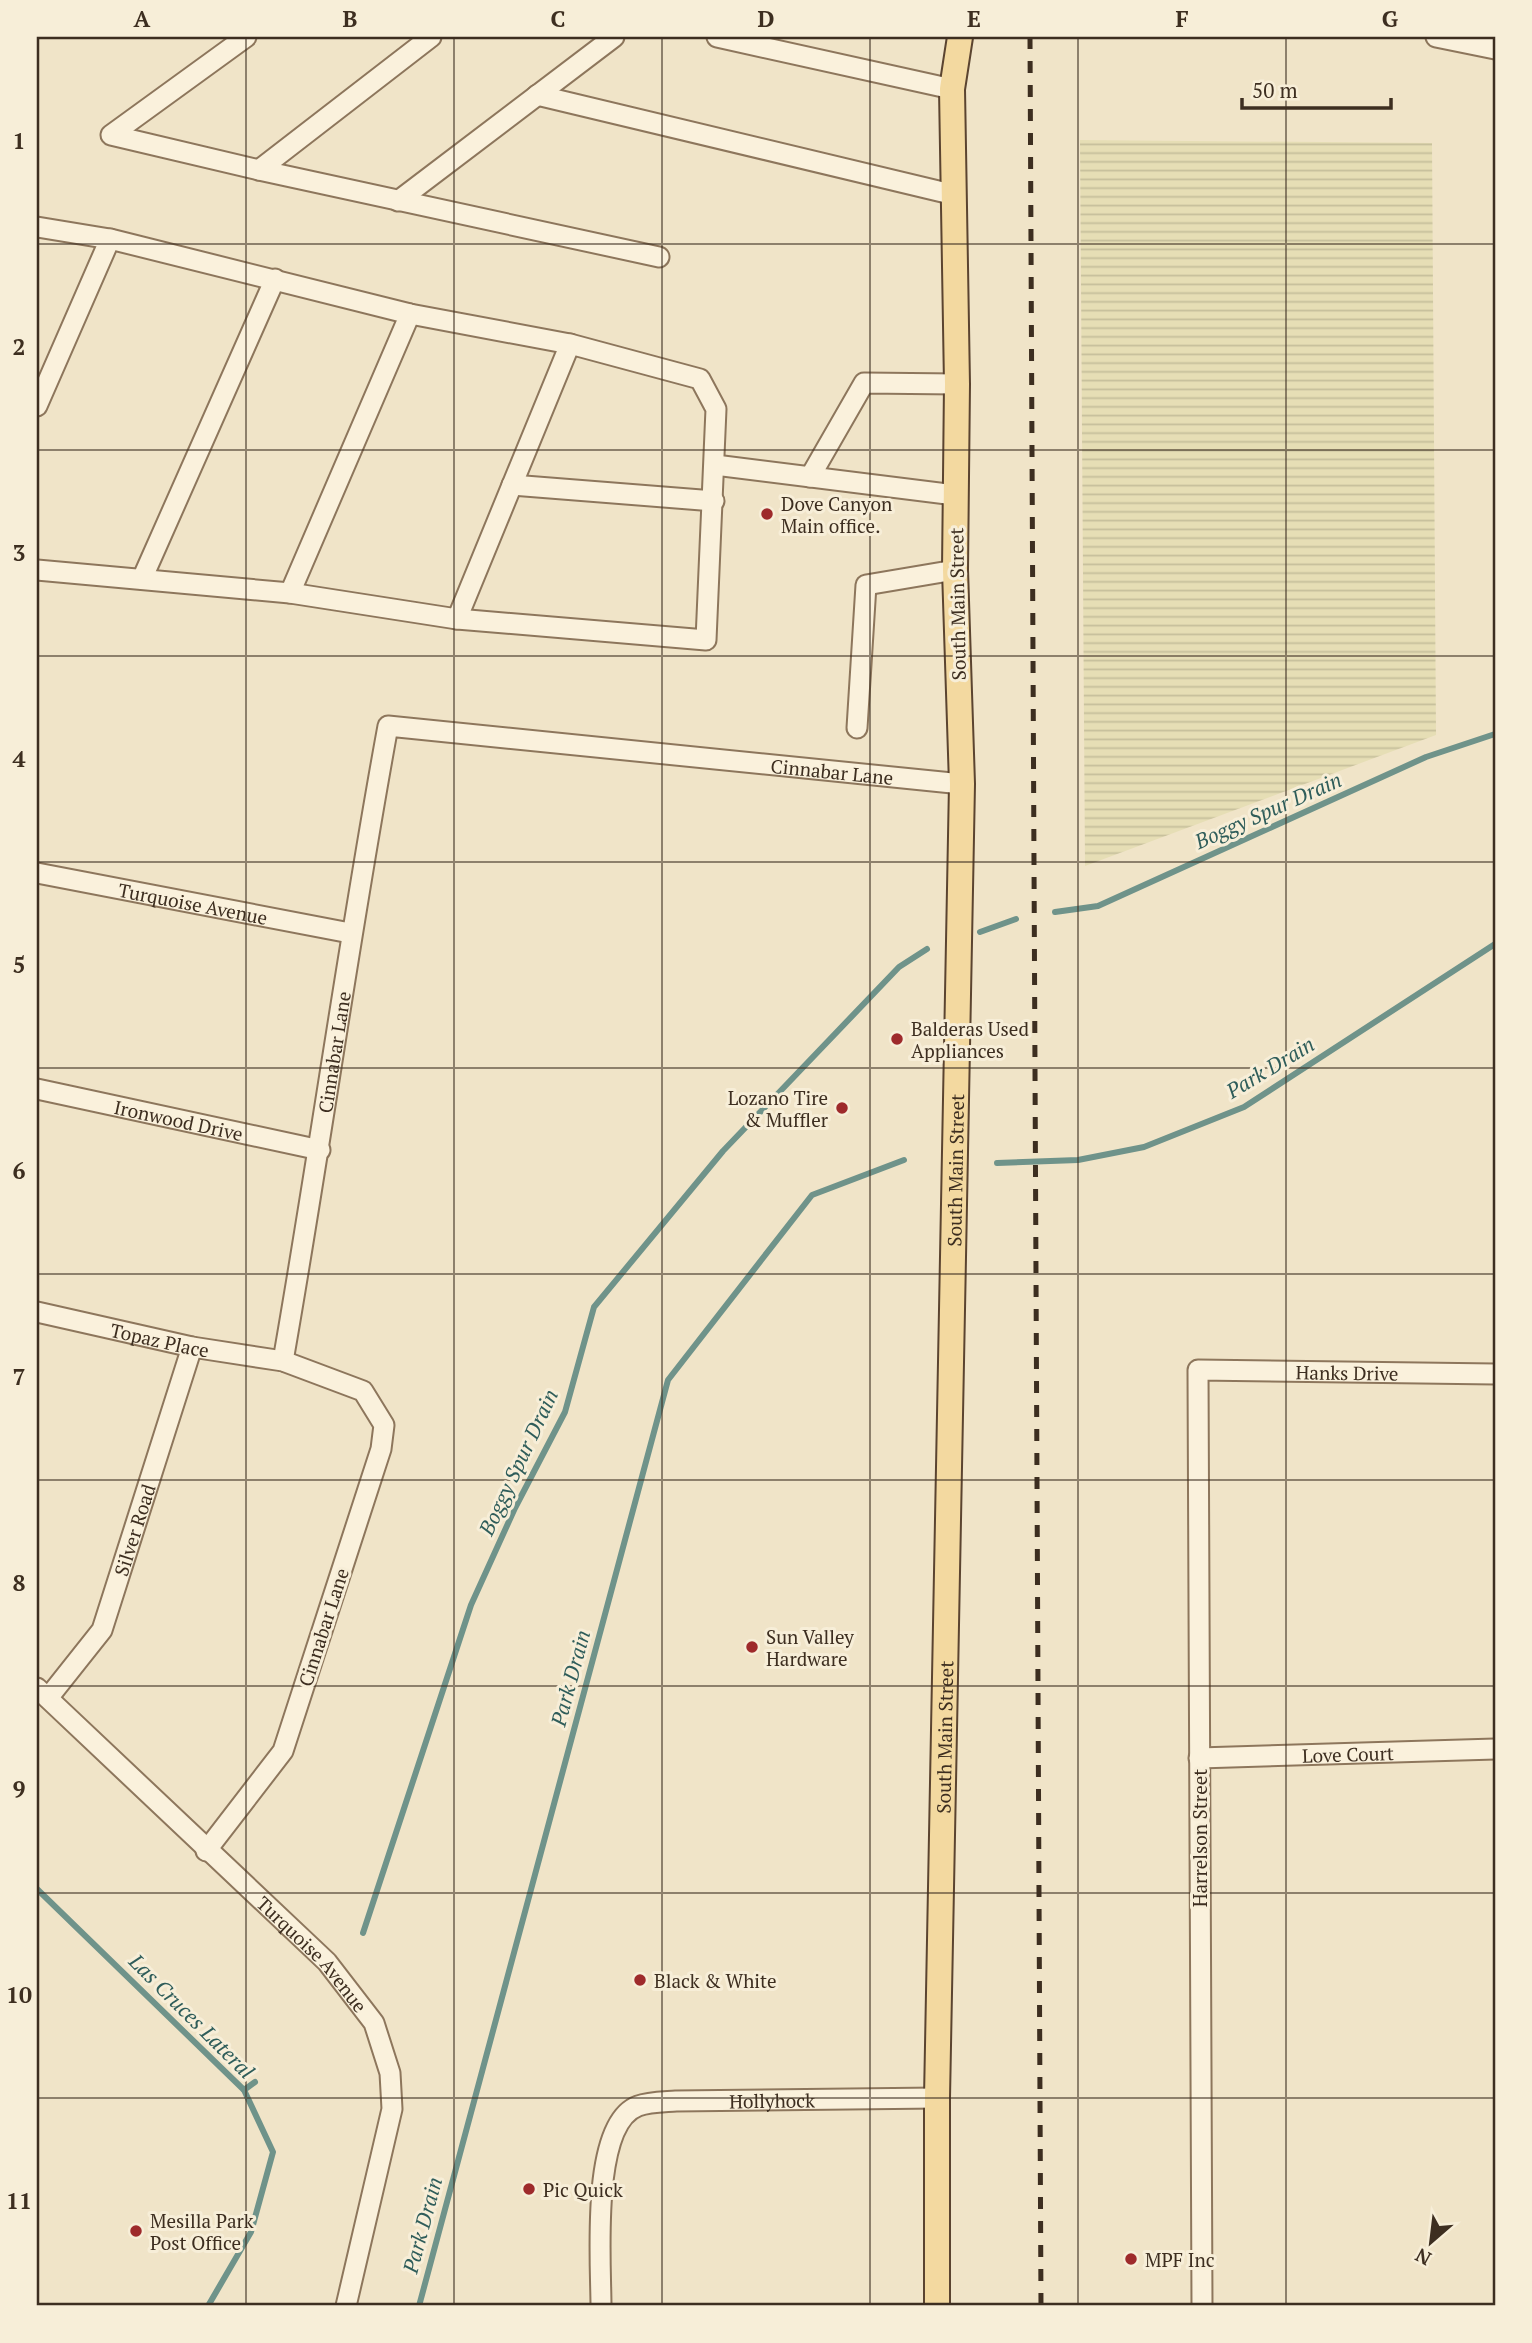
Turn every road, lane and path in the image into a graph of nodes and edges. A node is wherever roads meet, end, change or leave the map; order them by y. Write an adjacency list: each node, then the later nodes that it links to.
1 (246, 37): 10 (street)
2 (431, 37): 10 (street)
3 (614, 37): 9 (street)
4 (717, 37): 8 (street)
5 (1436, 37): 7 (street)
6 (961, 39): 8 (main road, South Main Street)
7 (1495, 49)
8 (952, 89): 11 (main road, South Main Street)
9 (537, 95): 11 (street); 12 (street)
10 (258, 170): 12 (street)
11 (955, 195): 19 (main road, South Main Street)
12 (398, 201): 15 (street)
13 (37, 227): 14 (street)
14 (110, 239): 16 (street); 20 (street)
15 (659, 257)
16 (275, 279): 17 (street); 28 (street)
17 (410, 314): 18 (street); 29 (street)
18 (570, 344): 21 (street); 23 (street)
19 (957, 384): 22 (street); 24 (main road, South Main Street)
20 (37, 406)
21 (715, 465): 22 (street); 25 (street)
22 (810, 477): 24 (street)
23 (512, 485): 25 (street); 30 (street)
24 (955, 495): 27 (main road, South Main Street)
25 (714, 501): 30 (street)
26 (37, 570): 28 (street)
27 (955, 570): 31 (street); 32 (main road, South Main Street)
28 (142, 579): 29 (street)
29 (290, 593): 30 (street)
30 (457, 619)
31 (857, 728)
32 (962, 784): 34 (street, Cinnabar Lane); 46 (main road, South Main Street)
33 (37, 873): 34 (street, Turquoise Avenue)
34 (350, 933): 36 (street, Cinnabar Lane)
35 (37, 1088): 36 (street, Ironwood Drive)
36 (320, 1150): 39 (street, Cinnabar Lane)
37 (37, 1312): 38 (street, Topaz Place)
38 (192, 1347): 39 (street, Topaz Place); 42 (street, Silver Road)
39 (284, 1362): 45 (street, Cinnabar Lane)
40 (1198, 1370): 41 (street, Hanks Drive); 44 (street, Harrelson Street)
41 (1495, 1374)
42 (42, 1693): 45 (street, Turquoise Avenue)
43 (1495, 1749): 44 (street, Love Court)
44 (1199, 1758): 50 (street, Harrelson Street)
45 (206, 1851): 47 (street, Turquoise Avenue)
46 (937, 2098): 48 (street, Hollyhock); 49 (main road, South Main Street)
47 (346, 2306)
48 (601, 2306)
49 (937, 2306)
50 (1202, 2306)

